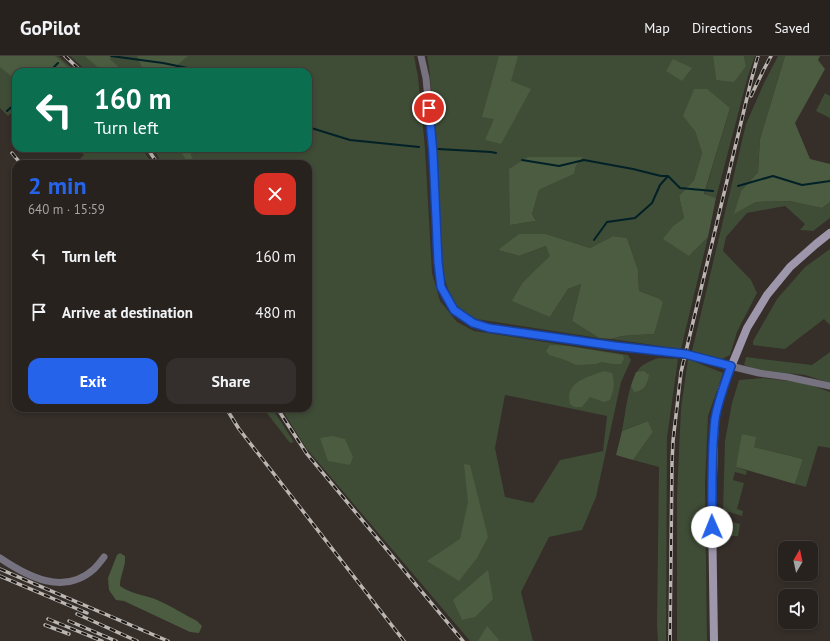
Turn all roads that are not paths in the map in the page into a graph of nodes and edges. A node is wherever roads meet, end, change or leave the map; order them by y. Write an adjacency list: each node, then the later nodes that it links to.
1 (421, 56): 3 (street)
2 (830, 233): 3 (street)
3 (731, 366): 4 (street); 7 (street)
4 (830, 386)
5 (104, 557): 6 (street)
6 (0, 558)
7 (714, 641)

